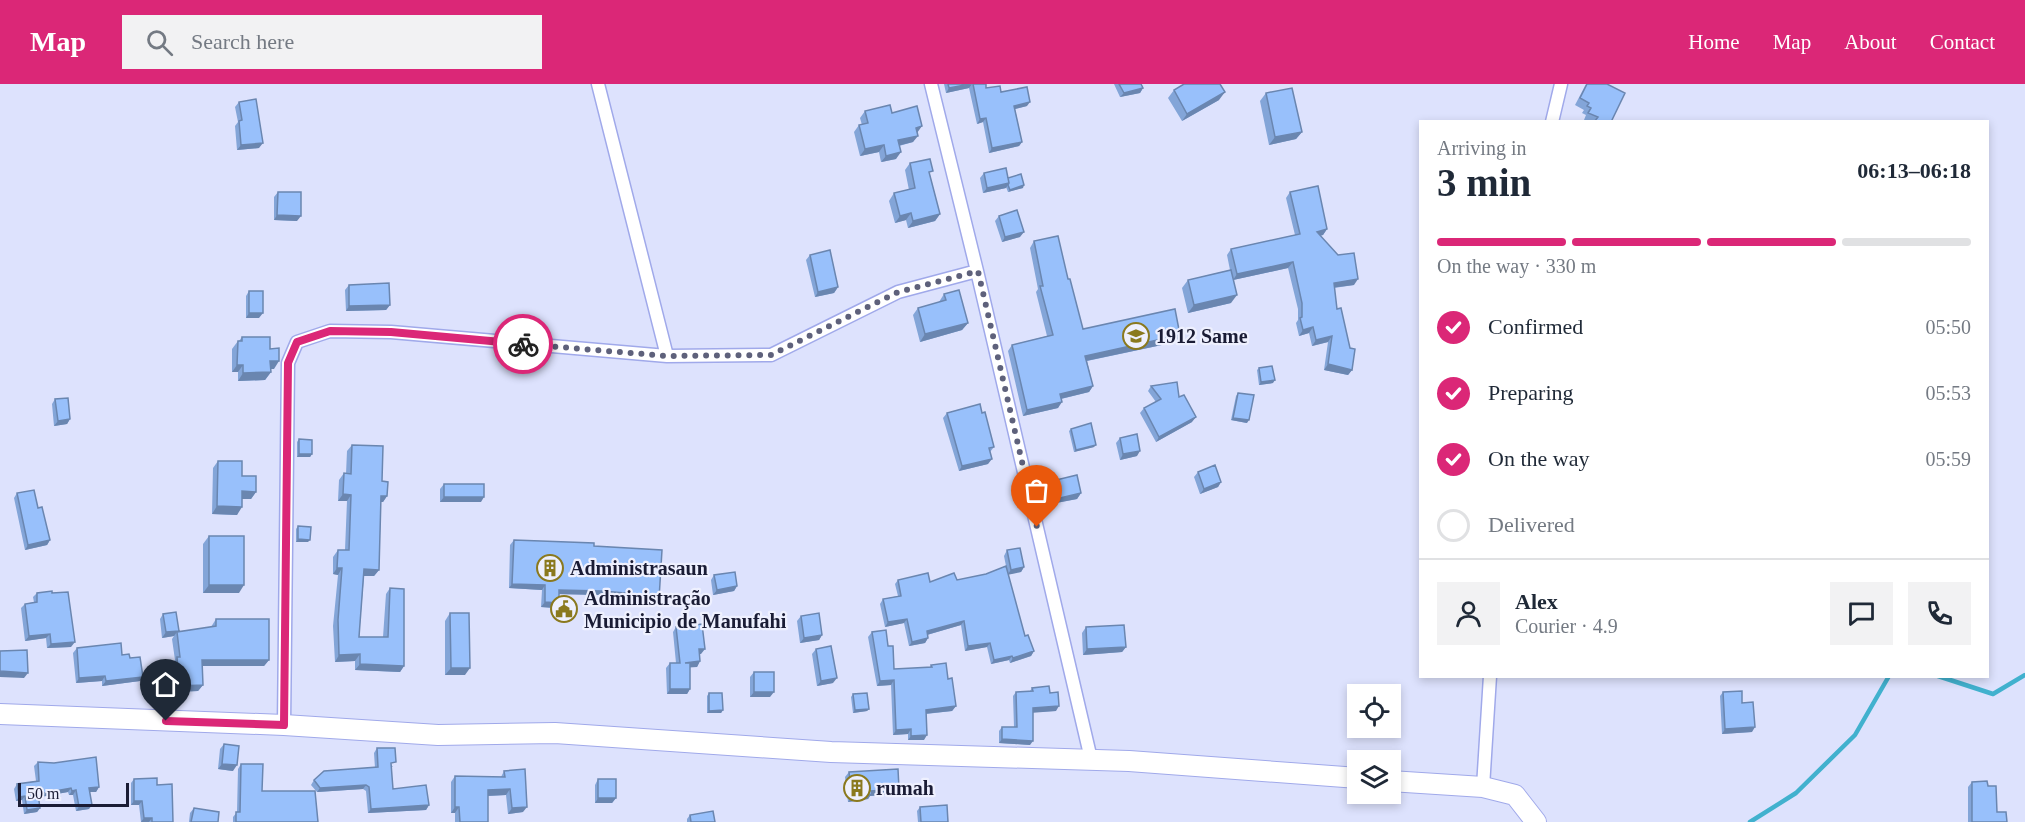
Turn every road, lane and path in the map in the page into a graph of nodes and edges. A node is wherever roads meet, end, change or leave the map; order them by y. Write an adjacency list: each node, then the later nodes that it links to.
1 (598, 84): 6 (street)
2 (931, 84): 5 (street)
3 (1561, 84): 4 (street)
4 (1552, 120)
5 (978, 271): 6 (street); 10 (street)
6 (667, 356): 9 (street)
7 (1490, 678): 13 (street)
8 (0, 714): 9 (main road)
9 (284, 725): 10 (main road)
10 (1090, 759): 11 (main road)
11 (1347, 777)
12 (1401, 782): 13 (main road)
13 (1483, 787): 14 (main road)
14 (1536, 822)

